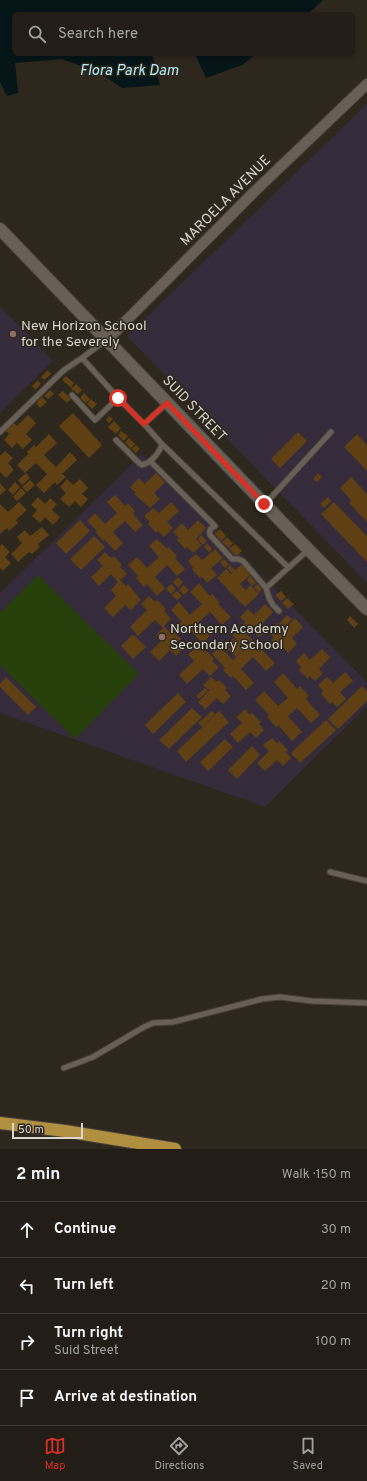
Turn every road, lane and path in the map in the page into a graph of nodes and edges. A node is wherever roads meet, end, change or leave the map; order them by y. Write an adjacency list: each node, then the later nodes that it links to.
1 (367, 84): 3 (street, MAROELA AVENUE)
2 (0, 229): 3 (street, SUID STREET)
3 (107, 340): 4 (lane); 7 (street, SUID STREET)
4 (82, 358): 6 (lane); 9 (lane)
5 (72, 395): 6 (lane)
6 (118, 398): 8 (lane)
7 (167, 403): 8 (lane); 14 (street, SUID STREET)
8 (144, 424): 12 (lane)
9 (0, 432)
10 (331, 432): 14 (lane)
11 (116, 440): 13 (lane)
12 (162, 444): 13 (lane); 16 (lane)
13 (150, 461): 17 (lane)
14 (264, 504): 15 (street, SUID STREET)
15 (308, 550): 16 (lane); 18 (street, SUID STREET)
16 (288, 567): 17 (lane)
17 (266, 588): 19 (lane)
18 (367, 609)
19 (279, 611)
20 (330, 872): 21 (lane)
21 (367, 881)
22 (367, 1003): 23 (lane)
23 (64, 1068)
24 (0, 1123): 25 (highway)
25 (175, 1149)

